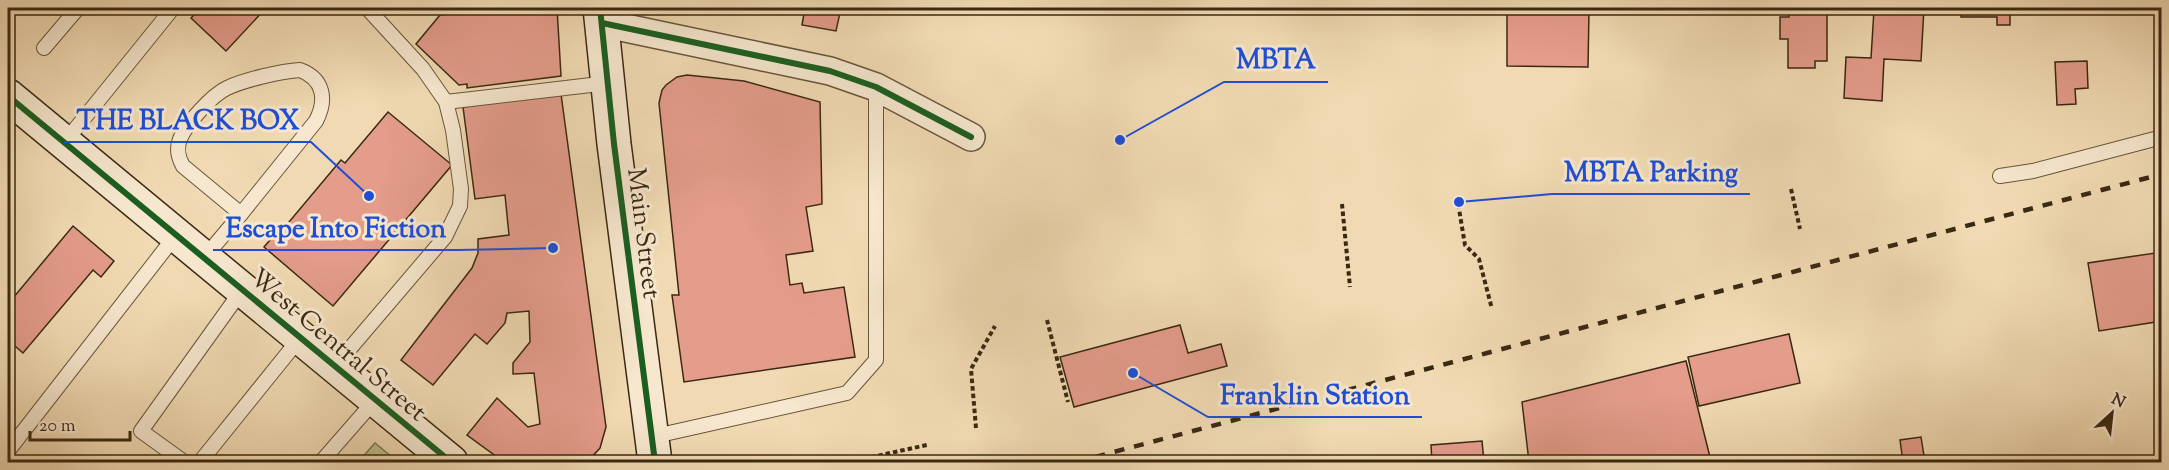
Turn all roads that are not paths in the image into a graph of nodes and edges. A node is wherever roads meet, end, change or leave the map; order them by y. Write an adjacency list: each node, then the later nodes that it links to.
1 (78, 8): 5 (lane)
2 (173, 8): 12 (lane)
3 (367, 8): 9 (lane)
4 (601, 15): 6 (main road, Main Street); 7 (street)
5 (44, 48)
6 (608, 83): 9 (lane); 21 (main road, Main Street)
7 (876, 87): 10 (street); 22 (lane)
8 (8, 96): 12 (main road, West Central Street)
9 (446, 102): 19 (lane)
10 (972, 137)
11 (2162, 137): 13 (lane)
12 (64, 143): 15 (main road, West Central Street)
13 (2000, 176)
14 (241, 214): 14 (lane); 16 (lane)
15 (176, 235): 16 (main road, West Central Street); 23 (lane)
16 (204, 258): 17 (main road, West Central Street)
17 (242, 290): 18 (main road, West Central Street); 24 (lane)
18 (300, 338): 19 (main road, West Central Street); 25 (lane)
19 (335, 366): 20 (main road, West Central Street)
20 (376, 399): 26 (lane); 27 (main road, West Central Street)
21 (647, 401): 22 (main road, Main Street); 28 (main road)
22 (653, 449)
23 (8, 451)
24 (184, 462)
25 (200, 462)
26 (321, 462)
27 (451, 462)
28 (632, 462)

